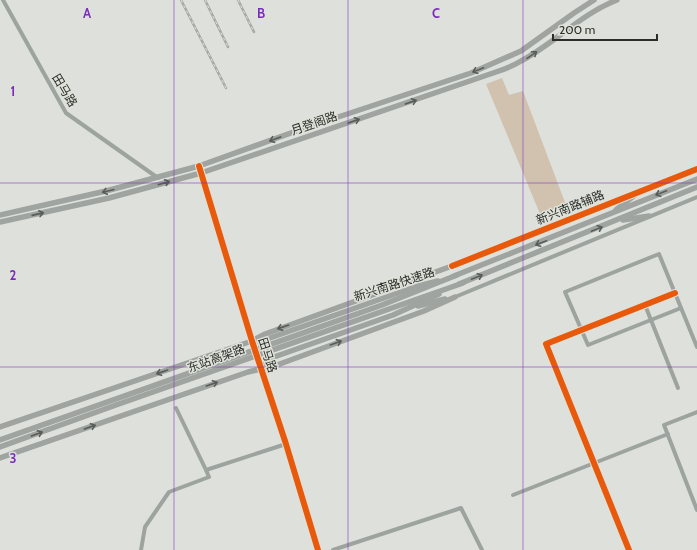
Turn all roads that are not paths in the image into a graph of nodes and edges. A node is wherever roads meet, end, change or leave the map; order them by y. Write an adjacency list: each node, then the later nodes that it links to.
1 (3, 0): 7 (street, 田马路)
2 (594, 0): 4 (main road, 月登阁路, one-way to 4)
3 (616, 0): 6 (main road, 月登阁路, one-way to 3)
4 (199, 166): 6 (street, 田马路); 7 (main road, 月登阁路)
5 (697, 169): 10 (street, 新兴南路辅路)
6 (201, 173): 16 (main road, 月登阁路, one-way to 6); 28 (street, 田马路)
7 (158, 178): 13 (main road, 月登阁路, one-way to 13)
8 (697, 179): 12 (main road, 新兴南路快速路, one-way to 12)
9 (697, 187): 15 (main road, 新兴南路快速路)
10 (636, 194): 12 (main road); 17 (street, 新兴南路辅路)
11 (697, 197): 14 (street)
12 (611, 214): 18 (main road, 新兴南路快速路, one-way to 18)
13 (0, 215)
14 (649, 216): 15 (main road); 22 (street)
15 (615, 221): 19 (main road, 新兴南路快速路, one-way to 15)
16 (0, 222)
17 (452, 266): 20 (main road); 28 (main road, one-way to 28)
18 (457, 275): 20 (main road, 新兴南路快速路); 36 (main road, 东站高架路, bridge)
19 (463, 282): 25 (main road, 新兴南路快速路); 38 (main road, 东站高架路, one-way to 19, bridge)
20 (418, 286): 28 (main road, 新兴南路快速路)
21 (675, 293): 23 (street); 24 (street); 27 (street)
22 (454, 297): 25 (main road); 30 (main road, one-way to 22)
23 (645, 305): 26 (street); 27 (street)
24 (681, 308): 26 (street); 29 (street)
25 (393, 315): 30 (main road, 新兴南路快速路)
26 (651, 320): 27 (street); 31 (street)
27 (582, 330): 40 (street)
28 (252, 341): 30 (street, 田马路); 34 (main road, one-way to 34)
29 (697, 347)
30 (261, 368): 37 (street, 田马路); 39 (main road, one-way to 30)
31 (678, 388)
32 (176, 408): 41 (street)
33 (697, 412): 35 (street)
34 (0, 427)
35 (668, 434): 40 (street); 43 (street)
36 (0, 440)
37 (286, 444): 41 (street); 45 (street, 田马路)
38 (0, 447)
39 (0, 458)
40 (594, 463): 42 (street); 48 (street)
41 (206, 470): 44 (street)
42 (513, 495)
43 (697, 510)
44 (141, 550)
45 (318, 550)
46 (333, 550): 47 (street)
47 (482, 550)
48 (629, 550)

